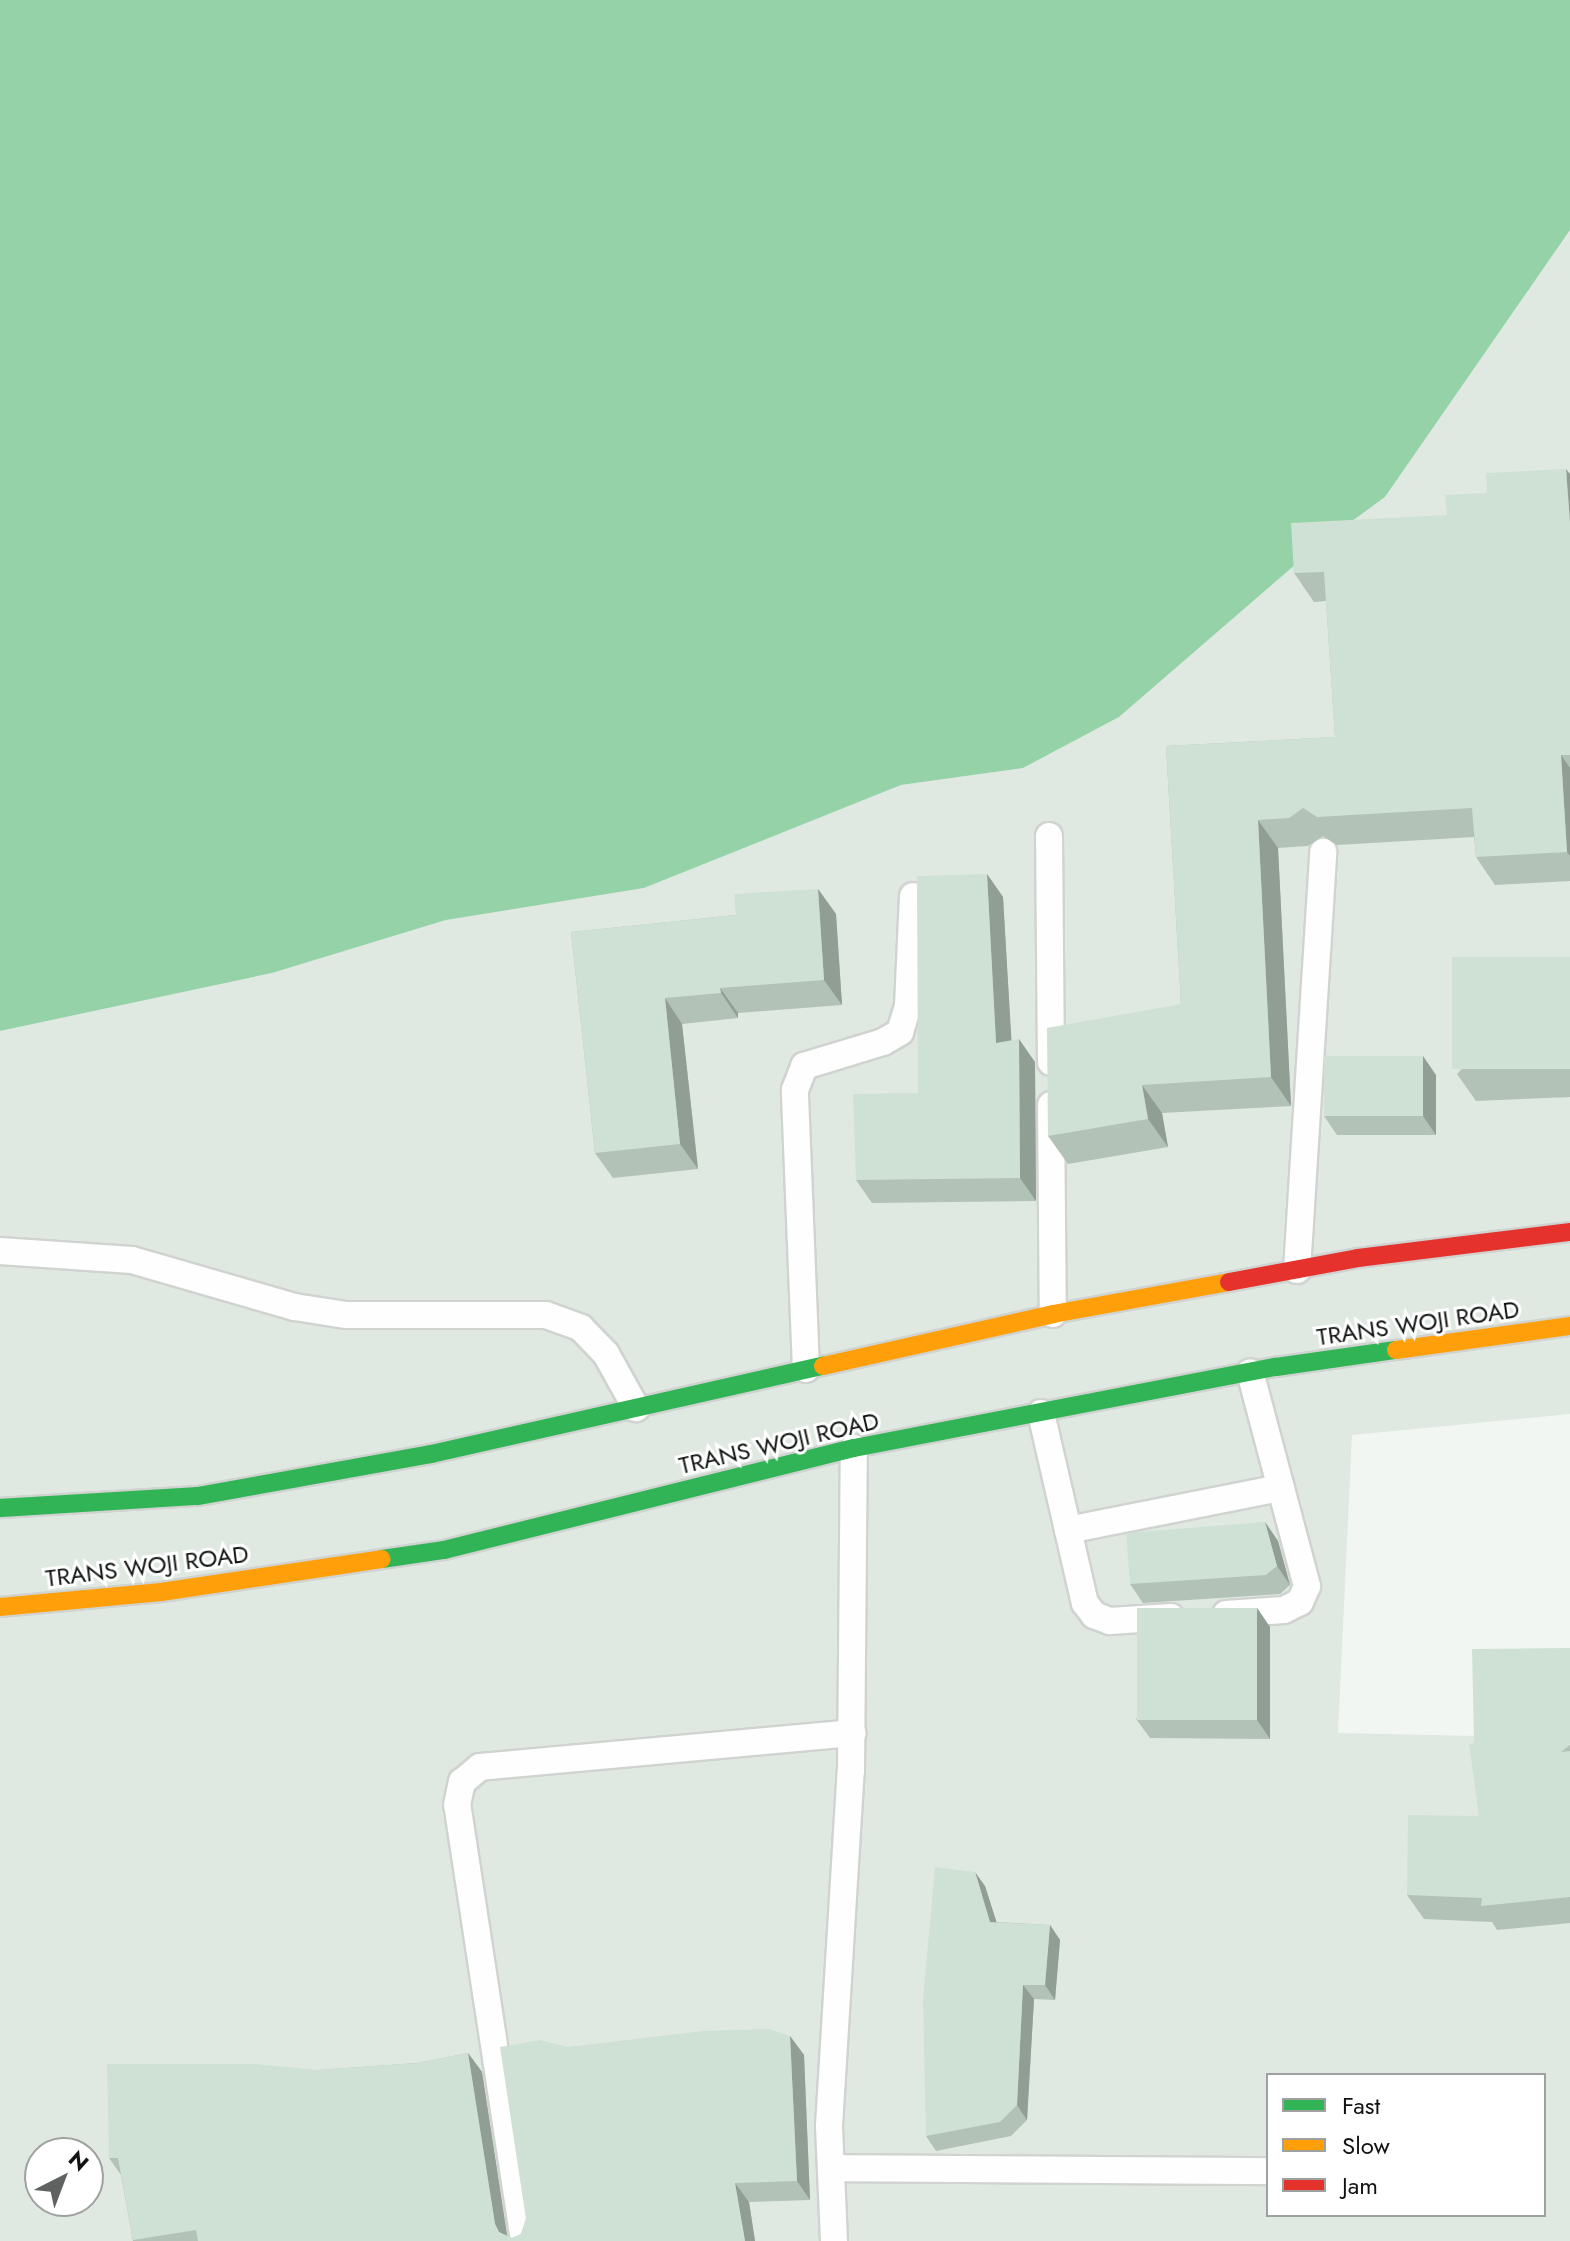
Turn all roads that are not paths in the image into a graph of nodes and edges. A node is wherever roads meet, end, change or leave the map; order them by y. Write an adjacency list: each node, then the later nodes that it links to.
1 (1049, 836): 7 (lane)
2 (1323, 852): 6 (lane)
3 (913, 896): 9 (lane)
4 (1570, 1232): 6 (main road)
5 (0, 1251): 11 (lane)
6 (1297, 1270): 7 (main road)
7 (1053, 1314): 9 (main road)
8 (1570, 1326): 10 (main road, TRANS WOJI ROAD)
9 (806, 1369): 11 (main road)
10 (1250, 1372): 12 (main road, TRANS WOJI ROAD); 14 (lane)
11 (636, 1408): 15 (main road)
12 (1041, 1413): 13 (main road, TRANS WOJI ROAD); 16 (lane)
13 (854, 1448): 17 (main road, TRANS WOJI ROAD); 18 (lane)
14 (1281, 1488): 16 (lane); 16 (lane)
15 (0, 1508)
16 (1068, 1530)
17 (0, 1607)
18 (852, 1733): 19 (lane); 21 (lane)
19 (831, 2168): 20 (lane); 22 (lane)
20 (1266, 2171)
21 (524, 2241)
22 (834, 2241)

